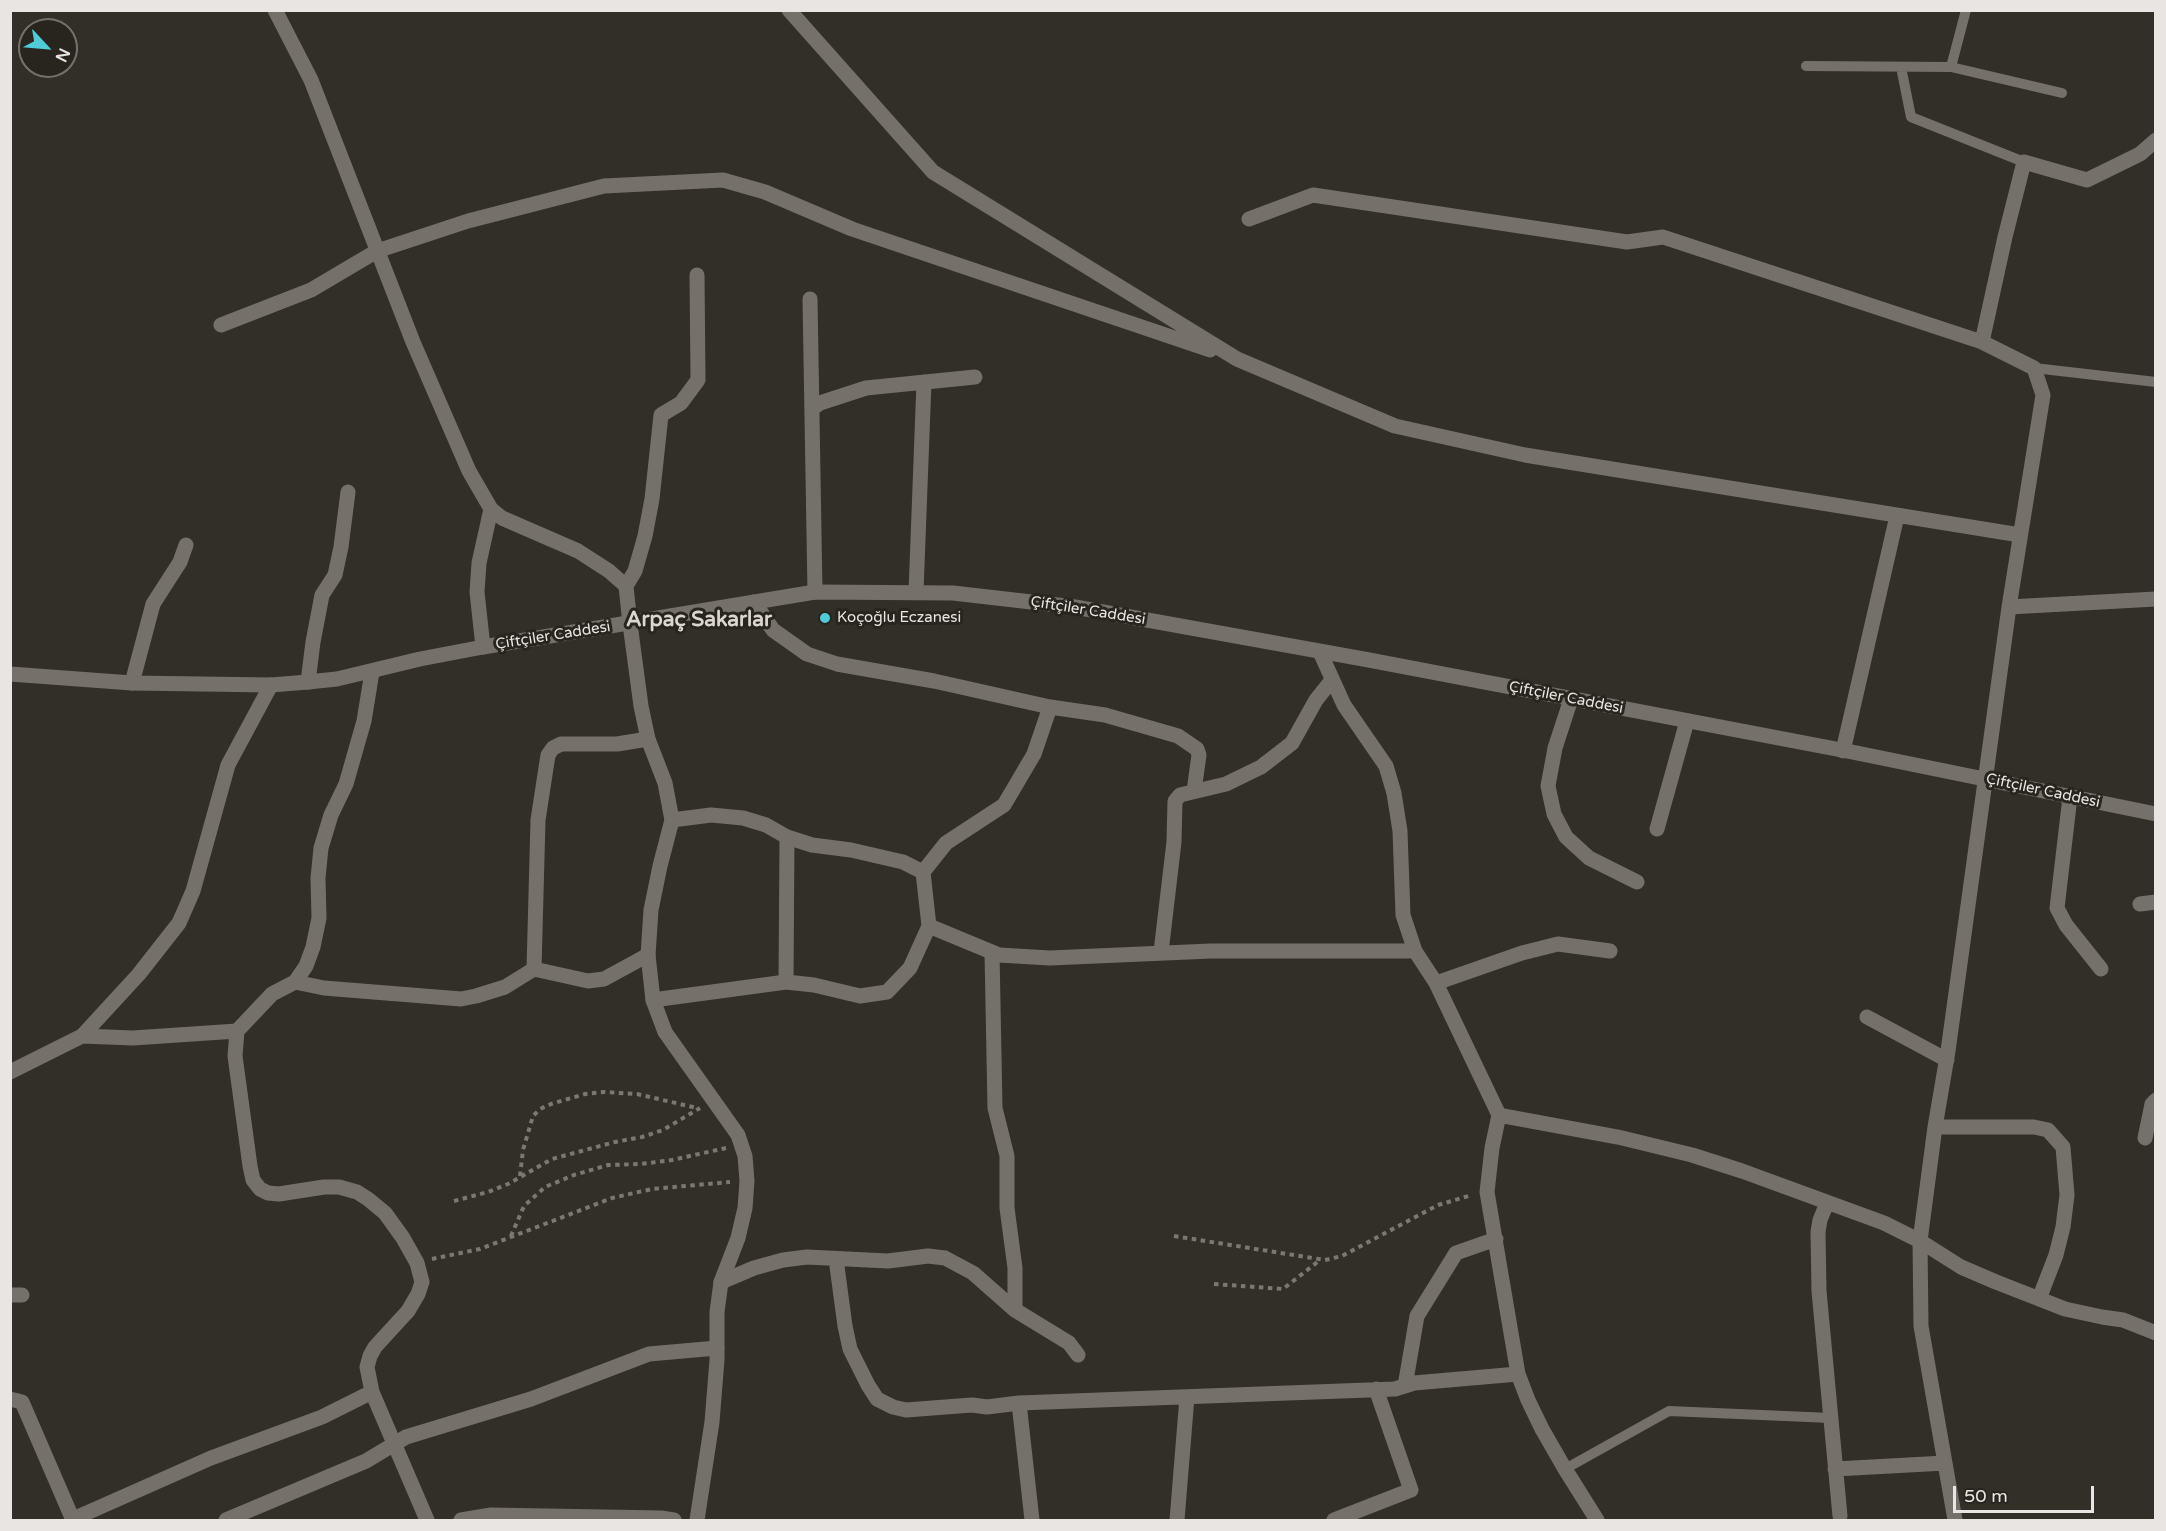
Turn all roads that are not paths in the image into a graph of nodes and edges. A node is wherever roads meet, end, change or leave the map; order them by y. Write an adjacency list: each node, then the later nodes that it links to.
1 (275, 10): 11 (street)
2 (789, 10): 16 (street)
3 (1966, 10): 6 (lane)
4 (1806, 66): 5 (lane)
5 (1901, 67): 6 (lane); 9 (lane)
6 (1951, 67): 7 (lane)
7 (2062, 93)
8 (2156, 140): 9 (street)
9 (2024, 162): 15 (street)
10 (1249, 219): 15 (street)
11 (377, 251): 14 (street); 16 (street); 23 (street)
12 (697, 275): 27 (street)
13 (810, 299): 21 (street)
14 (221, 324)
15 (1982, 342): 17 (street)
16 (1237, 359): 24 (street)
17 (2034, 368): 20 (lane); 25 (street)
18 (975, 377): 19 (street)
19 (924, 382): 21 (street); 29 (street)
20 (2156, 382)
21 (812, 409): 28 (street)
22 (348, 492): 39 (street)
23 (491, 509): 27 (street); 34 (street)
24 (1897, 516): 25 (street); 46 (street)
25 (2020, 536): 32 (street)
26 (186, 545): 40 (street)
27 (626, 586): 33 (street)
28 (815, 592): 29 (street, Çiftçiler Caddesi); 31 (street, Çiftçiler Caddesi)
29 (916, 592): 35 (street, Çiftçiler Caddesi)
30 (2156, 599): 32 (street)
31 (754, 602): 33 (street, Çiftçiler Caddesi); 43 (street)
32 (2009, 607): 47 (street)
33 (630, 624): 34 (street, Çiftçiler Caddesi); 45 (street)
34 (483, 647): 36 (street, Çiftçiler Caddesi)
35 (1320, 652): 38 (street); 42 (street, Çiftçiler Caddesi)
36 (372, 672): 39 (street, Çiftçiler Caddesi); 64 (street)
37 (10, 675): 40 (street, Çiftçiler Caddesi)
38 (1332, 680): 48 (street); 57 (street)
39 (308, 682): 41 (street, Çiftçiler Caddesi)
40 (132, 683): 41 (street, Çiftçiler Caddesi)
41 (271, 685): 70 (street)
42 (1572, 699): 44 (street, Çiftçiler Caddesi); 55 (street)
43 (1050, 707): 48 (street); 54 (street)
44 (1687, 721): 46 (street, Çiftçiler Caddesi); 52 (street)
45 (648, 739): 51 (street); 62 (street)
46 (1843, 751): 47 (street, Çiftçiler Caddesi)
47 (1984, 779): 49 (street, Çiftçiler Caddesi); 71 (street)
48 (1194, 791): 60 (street)
49 (2070, 797): 50 (street, Çiftçiler Caddesi); 63 (street)
50 (2156, 814)
51 (672, 820): 53 (street); 61 (street)
52 (1658, 829)
53 (787, 837): 54 (street); 65 (street)
54 (923, 872): 56 (street)
55 (1638, 882)
56 (929, 926): 59 (street); 65 (street)
57 (1415, 951): 60 (street); 66 (street)
58 (1610, 951): 66 (street)
59 (992, 952): 60 (street); 83 (street)
60 (1161, 952)
61 (648, 955): 62 (street); 67 (street)
62 (534, 969): 64 (street)
63 (2101, 969)
64 (295, 982): 69 (street)
65 (786, 982): 67 (street)
66 (1436, 983): 74 (street)
67 (653, 999): 81 (street)
68 (1867, 1017): 71 (street)
69 (237, 1031): 70 (street); 90 (street)
70 (82, 1036): 72 (street)
71 (1947, 1060): 75 (street)
72 (10, 1072)
73 (2156, 1100): 76 (street)
74 (1499, 1115): 77 (street); 78 (street)
75 (1935, 1127): 79 (street); 82 (street)
76 (2145, 1138)
77 (1827, 1203): 79 (street); 94 (street)
78 (1496, 1239): 87 (street); 88 (street)
79 (1920, 1241): 82 (street); 96 (street)
80 (836, 1259): 81 (street); 83 (street); 93 (street)
81 (721, 1282): 85 (street)
82 (2039, 1299): 84 (street)
83 (1015, 1310): 86 (street)
84 (2156, 1333)
85 (717, 1347): 95 (street); 105 (street)
86 (1078, 1355)
87 (1518, 1374): 88 (street); 98 (street)
88 (1405, 1386): 89 (street)
89 (1376, 1389): 91 (street); 108 (street)
90 (372, 1392): 95 (street); 100 (street)
91 (1187, 1396): 93 (street); 107 (street)
92 (10, 1399): 100 (street)
93 (1018, 1403): 106 (street)
94 (1831, 1418): 97 (street); 98 (lane)
95 (394, 1444): 101 (street); 102 (street)
96 (1945, 1462): 97 (street); 110 (street)
97 (1835, 1469): 99 (street)
98 (1564, 1470): 109 (street)
99 (1840, 1516)
100 (73, 1520)
101 (226, 1521)
102 (427, 1521)
103 (461, 1521): 104 (street)
104 (674, 1521)
105 (697, 1521)
106 (1032, 1521)
107 (1177, 1521)
108 (1334, 1521)
109 (1597, 1521)
110 (1955, 1521)

